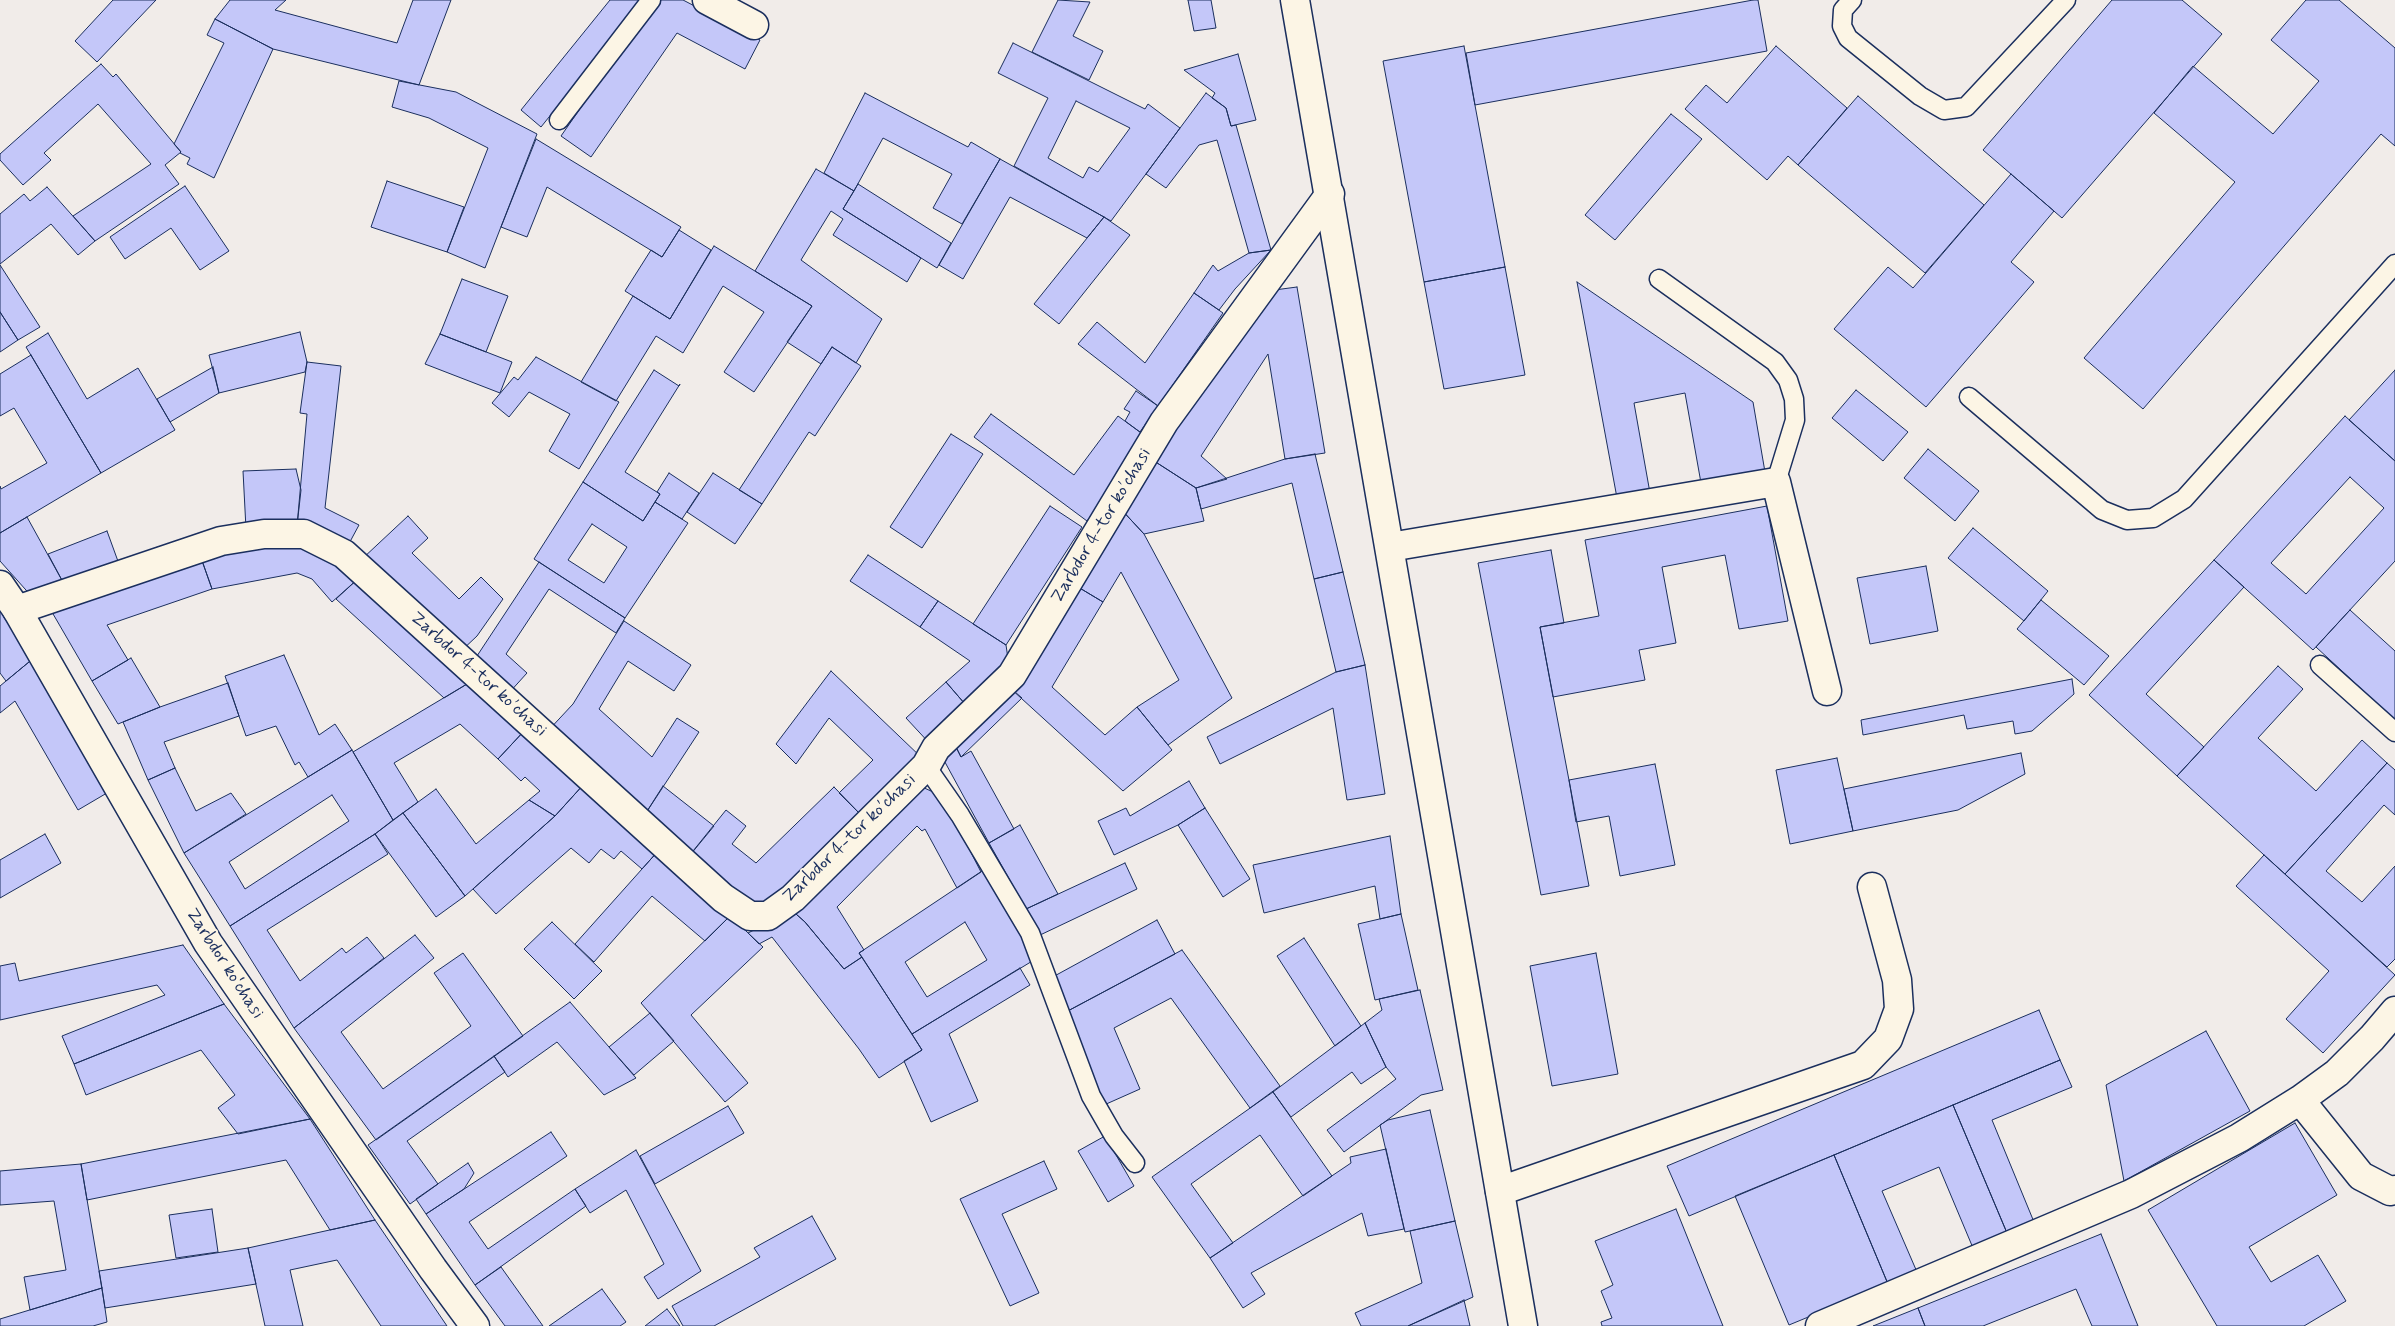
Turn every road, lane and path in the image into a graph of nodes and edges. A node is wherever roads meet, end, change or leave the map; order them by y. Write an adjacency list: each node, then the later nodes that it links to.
1 (651, 0): 7 (lane)
2 (707, 0): 6 (street)
3 (1296, 0): 8 (street)
4 (1852, 0): 5 (lane)
5 (2066, 0)
6 (754, 25)
7 (559, 120)
8 (1330, 194): 13 (street); 19 (street, Zarbdor 4-tor koʼchasi)
9 (2395, 264): 11 (lane)
10 (1659, 279): 12 (lane)
11 (1970, 396)
12 (1776, 482): 13 (street); 17 (street)
13 (1390, 547): 25 (street)
14 (0, 585): 15 (street, Zarbdor koʻchasi)
15 (17, 610): 19 (street, Zarbdor 4-tor koʼchasi); 26 (street, Zarbdor koʻchasi)
16 (2320, 665): 18 (lane)
17 (1827, 691)
18 (2395, 732)
19 (926, 766): 23 (lane)
20 (1872, 888): 25 (street)
21 (2395, 1011): 22 (street)
22 (2300, 1100): 24 (street); 28 (street)
23 (1135, 1163)
24 (2395, 1190)
25 (1500, 1191): 27 (street)
26 (475, 1326)
27 (1523, 1326)
28 (1820, 1326)

